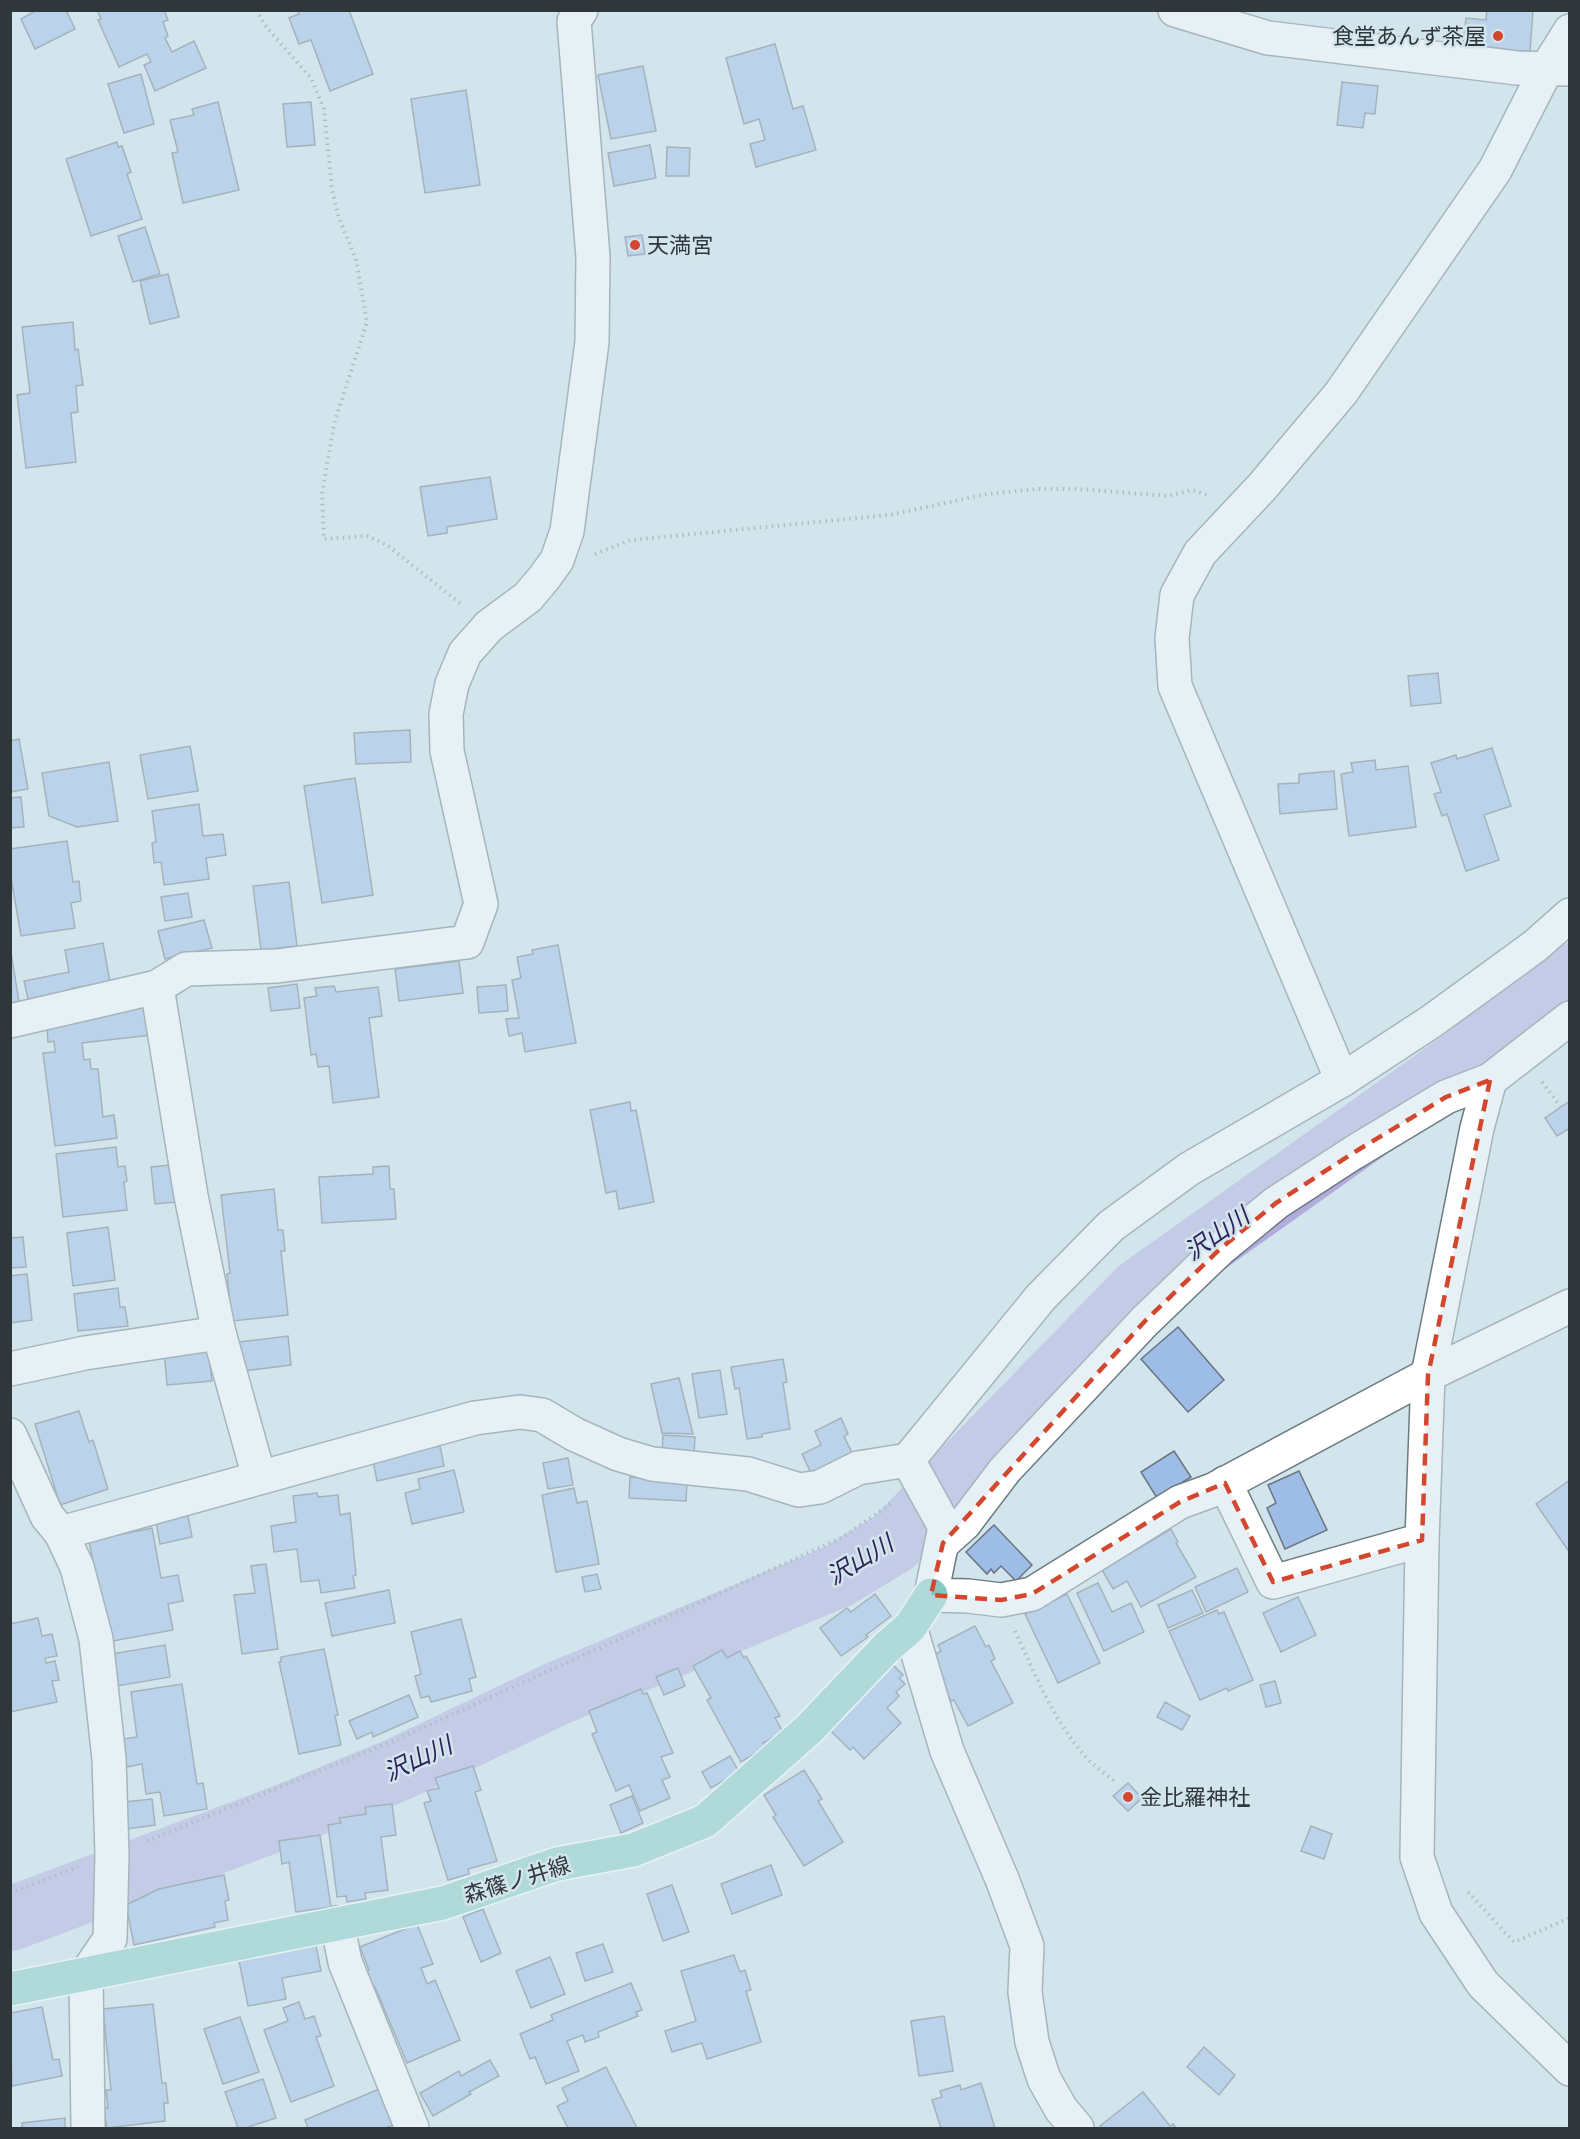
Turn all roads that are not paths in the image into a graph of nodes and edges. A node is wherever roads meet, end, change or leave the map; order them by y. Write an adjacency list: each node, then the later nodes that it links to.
1 (581, 10): 6 (street)
2 (1175, 10): 4 (street)
3 (1569, 31): 4 (street)
4 (1558, 69): 9 (street)
5 (1569, 915): 9 (street)
6 (157, 987): 8 (street); 12 (street)
7 (1569, 1018): 10 (street)
8 (10, 1021)
9 (1342, 1080): 16 (street)
10 (1490, 1080): 14 (street); 20 (street)
11 (1569, 1306): 14 (street)
12 (219, 1332): 13 (street); 17 (street)
13 (10, 1369)
14 (1428, 1375): 18 (street); 21 (street)
15 (10, 1435): 19 (street)
16 (917, 1476): 17 (street); 20 (street)
17 (260, 1477): 19 (street)
18 (1225, 1483): 21 (street); 22 (street)
19 (61, 1533): 25 (street)
20 (944, 1535): 22 (street)
21 (1422, 1540): 27 (street)
22 (931, 1596): 23 (main road, 森篠ノ井線)
23 (910, 1627): 24 (main road, 森篠ノ井線); 30 (street)
24 (337, 1923): 25 (main road, 森篠ノ井線); 29 (street)
25 (86, 1974): 26 (main road, 森篠ノ井線); 28 (street)
26 (10, 1989)
27 (1569, 2070)
28 (88, 2128)
29 (412, 2128)
30 (1077, 2128)

